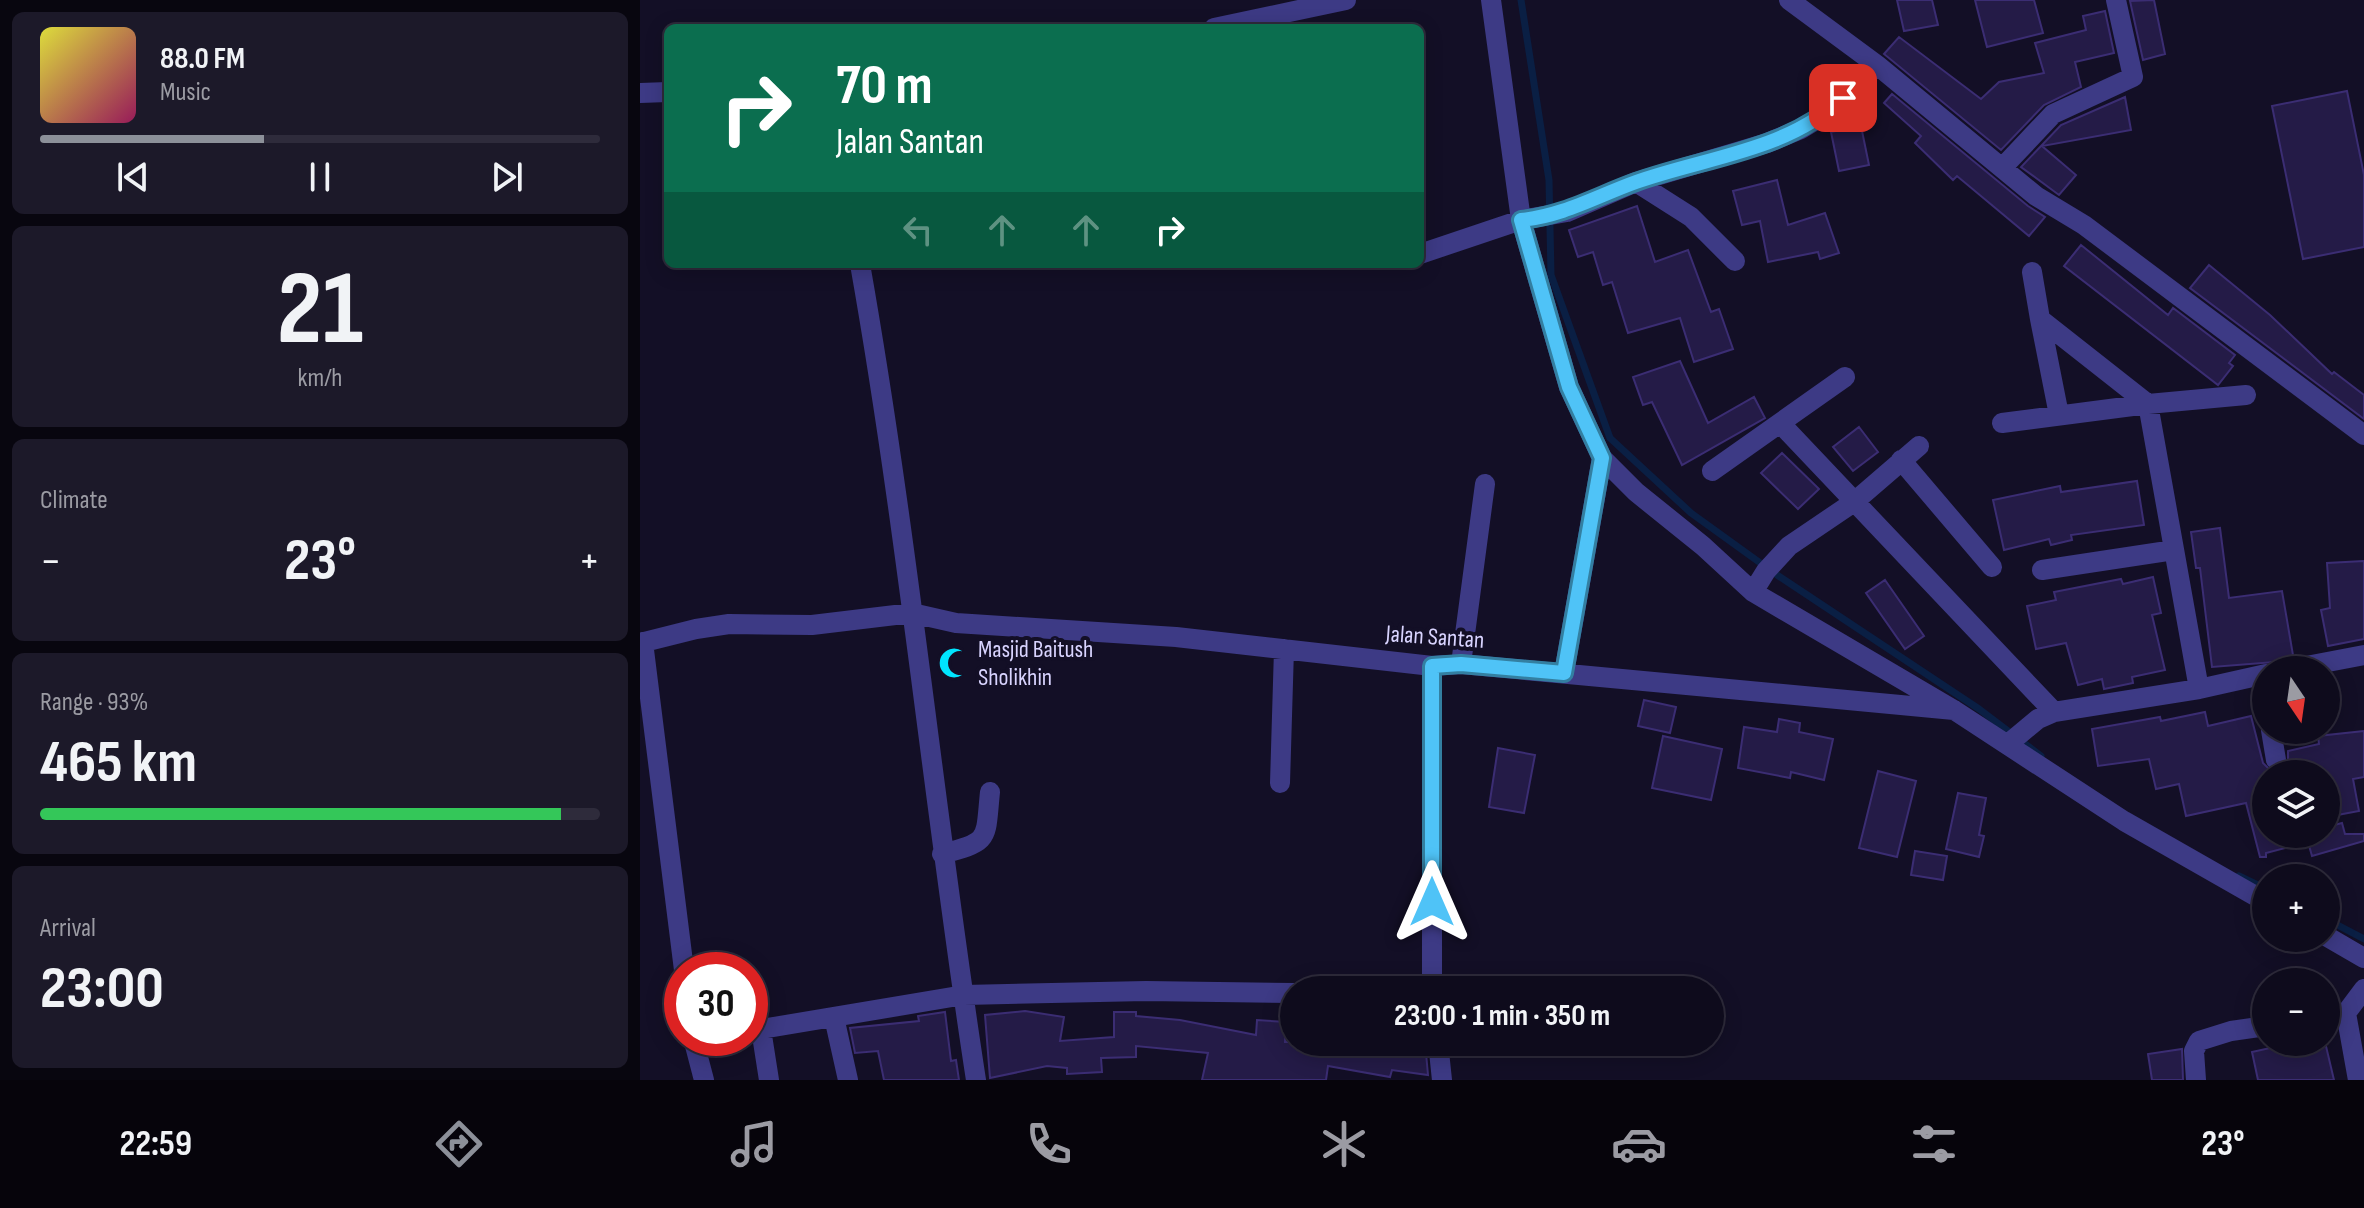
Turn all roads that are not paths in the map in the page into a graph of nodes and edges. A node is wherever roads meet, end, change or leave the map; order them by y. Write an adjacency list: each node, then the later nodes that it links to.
1 (1346, 0): 5 (street)
2 (1491, 0): 11 (street)
3 (1789, 0): 6 (street)
4 (2116, 0): 9 (street)
5 (1233, 24)
6 (1877, 65): 9 (street); 10 (street)
7 (664, 92): 8 (street)
8 (640, 93)
9 (2002, 168): 23 (street)
10 (1636, 182): 11 (street); 13 (street)
11 (1529, 219): 12 (street); 25 (street)
12 (1424, 253)
13 (1735, 261)
14 (861, 268): 34 (street)
15 (2032, 272): 16 (street)
16 (2040, 319): 19 (street); 20 (street)
17 (1845, 377): 21 (street)
18 (2246, 395): 19 (street)
19 (2148, 404): 20 (street); 30 (street)
20 (2059, 415): 22 (street)
21 (1780, 423): 27 (street); 29 (street)
22 (2002, 423)
23 (2364, 435)
24 (1919, 446): 26 (street)
25 (1602, 458): 33 (street); 41 (street)
26 (1901, 460): 29 (street); 31 (street)
27 (1712, 471)
28 (1485, 484): 39 (street)
29 (1854, 502): 33 (street); 45 (street)
30 (2174, 550): 32 (street); 43 (street)
31 (1992, 567)
32 (2042, 570)
33 (1753, 592): 44 (street)
34 (912, 613): 35 (street, Jalan Santan); 36 (street, Jalan Santan); 51 (street)
35 (642, 642): 54 (street)
36 (1284, 649): 40 (street, Jalan Santan); 49 (street)
37 (2364, 655): 38 (street)
38 (2340, 661)
39 (1461, 664): 40 (street, Jalan Santan); 41 (street, Jalan Santan)
40 (1432, 666): 56 (street)
41 (1564, 673): 44 (street, Jalan Santan)
42 (2252, 677): 43 (street)
43 (2199, 689): 45 (street)
44 (1954, 710): 46 (street)
45 (2046, 716): 46 (street)
46 (2011, 741): 52 (street)
47 (2273, 744): 48 (street)
48 (2276, 760)
49 (1280, 783)
50 (990, 792): 51 (street)
51 (942, 854): 59 (street)
52 (2252, 894)
53 (2340, 944): 55 (street)
54 (682, 952)
55 (2364, 958)
56 (1432, 976)
57 (2364, 989): 60 (street)
58 (1280, 993): 59 (street)
59 (964, 995): 61 (street); 71 (street)
60 (2340, 1011)
61 (834, 1017): 63 (street); 70 (street)
62 (2340, 1027): 74 (street)
63 (768, 1028)
64 (2252, 1028): 73 (street)
65 (700, 1056): 68 (street)
66 (763, 1056): 69 (street)
67 (1439, 1056): 72 (street)
68 (704, 1080)
69 (769, 1080)
70 (848, 1080)
71 (976, 1080)
72 (1442, 1080)
73 (2196, 1080)
74 (2358, 1080)

